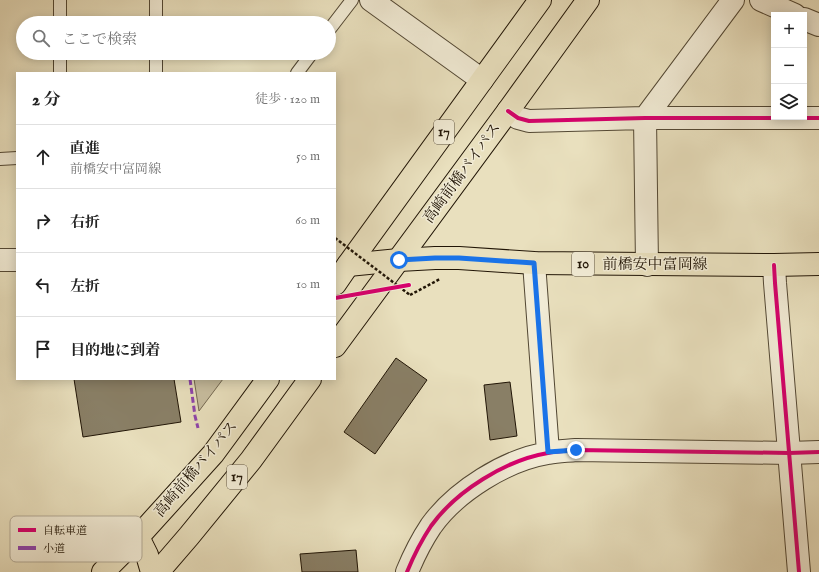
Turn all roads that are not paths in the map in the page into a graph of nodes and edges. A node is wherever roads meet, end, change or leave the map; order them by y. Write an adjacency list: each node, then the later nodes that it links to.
1 (60, 0): 10 (lane)
2 (156, 0): 11 (lane)
3 (352, 0): 13 (lane)
4 (371, 0): 21 (street)
5 (540, 0): 21 (main road, 17)
6 (588, 0): 22 (main road, 高崎前橋バイパス)
7 (733, 0): 23 (street)
8 (761, 0): 9 (street)
9 (789, 12)
10 (60, 16)
11 (156, 16)
12 (807, 20): 14 (street)
13 (336, 21)
14 (819, 25)
15 (60, 60): 18 (lane)
16 (156, 60): 19 (lane)
17 (306, 60): 20 (lane)
18 (60, 72)
19 (156, 72)
20 (297, 72)
21 (482, 80): 32 (main road, 17)
22 (508, 112): 23 (street); 29 (main road, 高崎前橋バイパス)
23 (645, 118): 24 (street); 33 (street)
24 (819, 118)
25 (16, 158): 26 (lane)
26 (0, 159)
27 (0, 260): 28 (street)
28 (16, 260)
29 (399, 260): 30 (main road, 前橋安中富岡線 / 10); 32 (main road, 前橋安中富岡線 / 10); 36 (main road, 高崎前橋バイパス)
30 (534, 263): 33 (main road, 前橋安中富岡線 / 10); 39 (street)
31 (819, 264): 34 (main road, 前橋安中富岡線 / 10)
32 (342, 265): 35 (main road, 17)
33 (647, 265): 34 (main road, 前橋安中富岡線 / 10)
34 (774, 265): 41 (street)
35 (336, 281)
36 (336, 345)
37 (267, 380): 42 (main road, 高崎前橋バイパス / 17)
38 (309, 380): 47 (main road, 17)
39 (548, 452): 41 (street); 48 (street)
40 (819, 452): 41 (street)
41 (789, 453): 49 (street)
42 (142, 533)
43 (142, 545): 46 (main road)
44 (113, 562): 45 (main road, 高崎前橋バイパス / 17)
45 (103, 572)
46 (152, 572)
47 (158, 572)
48 (407, 572)
49 (799, 572)

